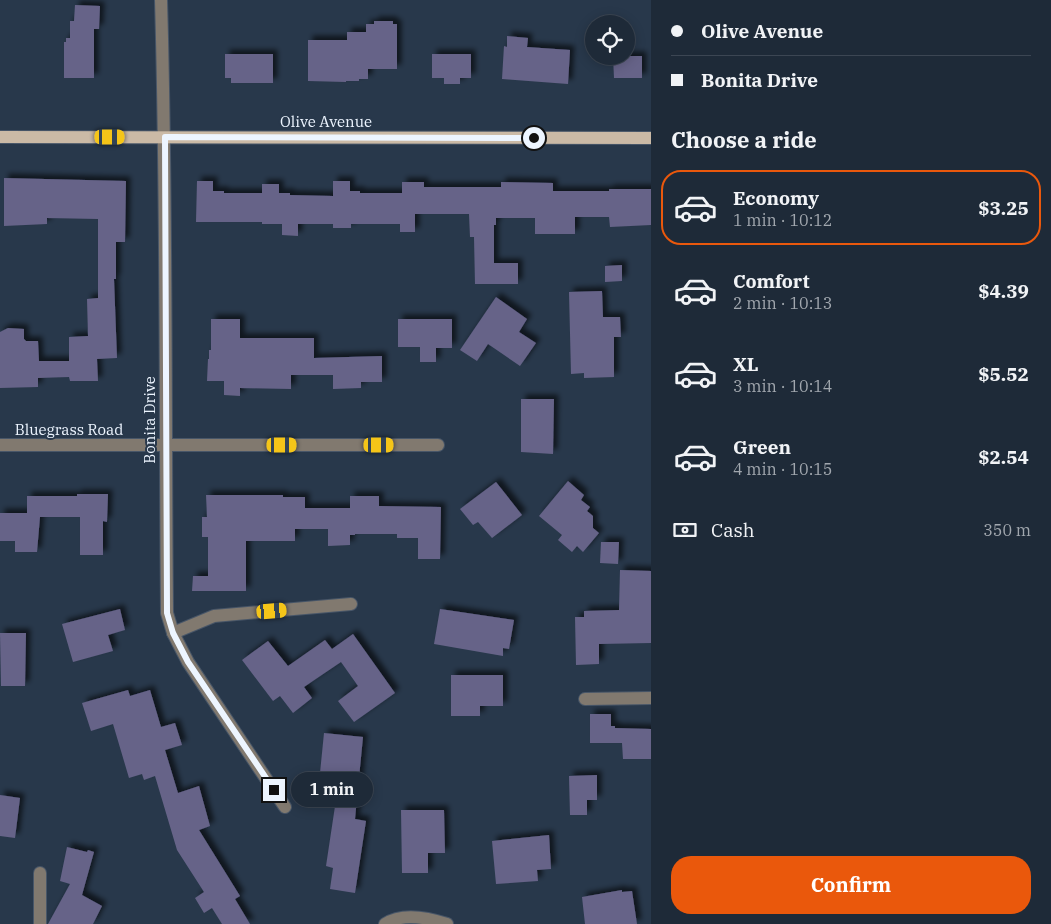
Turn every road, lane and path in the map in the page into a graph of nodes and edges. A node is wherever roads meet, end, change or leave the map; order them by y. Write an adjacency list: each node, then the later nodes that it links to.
1 (161, 0): 3 (street, Bonita Drive)
2 (0, 136): 3 (main road, Olive Avenue)
3 (165, 137): 4 (main road, Olive Avenue); 6 (street, Bonita Drive)
4 (651, 138)
5 (0, 445): 6 (street, Bluegrass Road)
6 (165, 445): 7 (street, Bluegrass Road); 9 (street, Bonita Drive)
7 (438, 445)
8 (351, 604): 9 (street)
9 (173, 633): 12 (street, Bonita Drive)
10 (651, 698): 11 (street)
11 (585, 700)
12 (285, 806)
13 (40, 873): 14 (street)
14 (40, 924)
15 (385, 924): 16 (street)
16 (448, 924)

